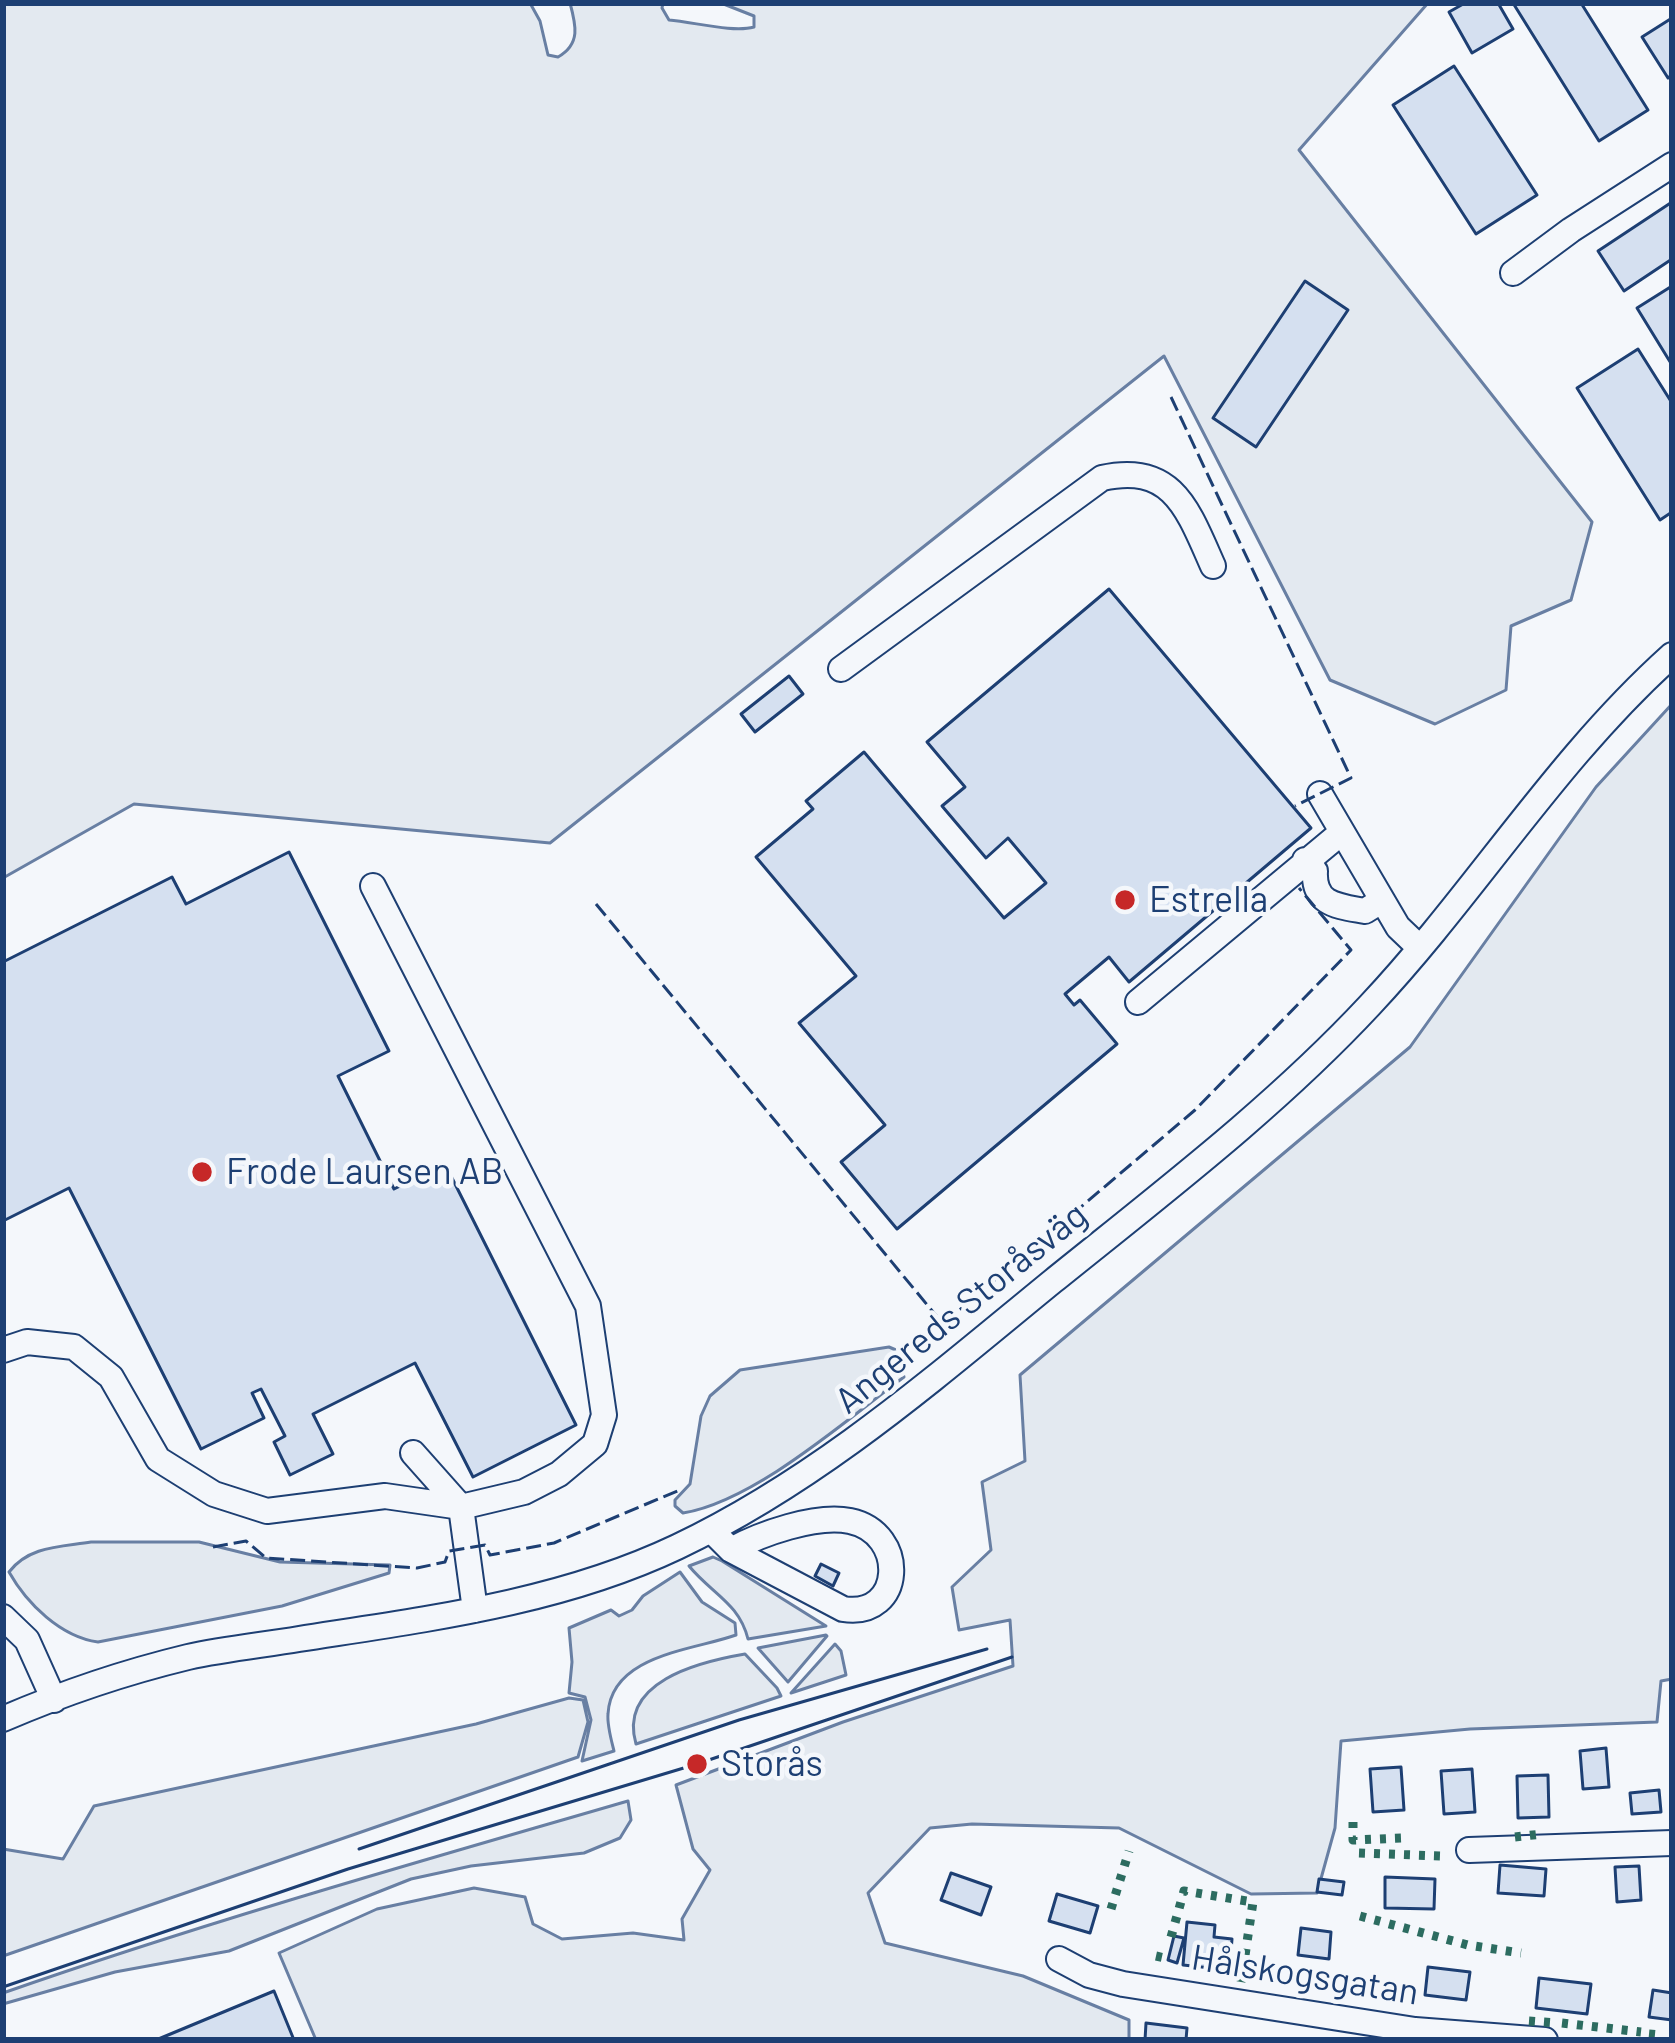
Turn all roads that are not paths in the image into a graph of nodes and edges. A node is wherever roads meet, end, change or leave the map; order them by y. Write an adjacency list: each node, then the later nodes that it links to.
1 (1672, 165): 2 (street)
2 (1513, 273)
3 (1213, 566): 5 (street)
4 (1672, 655): 11 (street, Angereds Storåsväg)
5 (841, 669)
6 (1320, 794): 7 (street)
7 (1341, 832): 8 (street); 10 (street)
8 (1306, 860): 10 (street); 12 (street)
9 (373, 886): 15 (street)
10 (1381, 901): 11 (street)
11 (1420, 948): 16 (street, Angereds Storåsväg)
12 (1138, 1002)
13 (3, 1350): 15 (street)
14 (413, 1453): 15 (street)
15 (461, 1508): 18 (street)
16 (711, 1530): 17 (street); 18 (street, Angereds Storåsväg)
17 (731, 1550): 17 (street)
18 (476, 1610): 20 (street, Angereds Storåsväg)
19 (3, 1618): 20 (street)
20 (54, 1700): 21 (street, Angereds Storåsväg)
21 (3, 1719)
22 (1672, 1843): 23 (street)
23 (1469, 1850)
24 (1059, 1960): 25 (street, Hålskogsgatan)
25 (1545, 2040)

